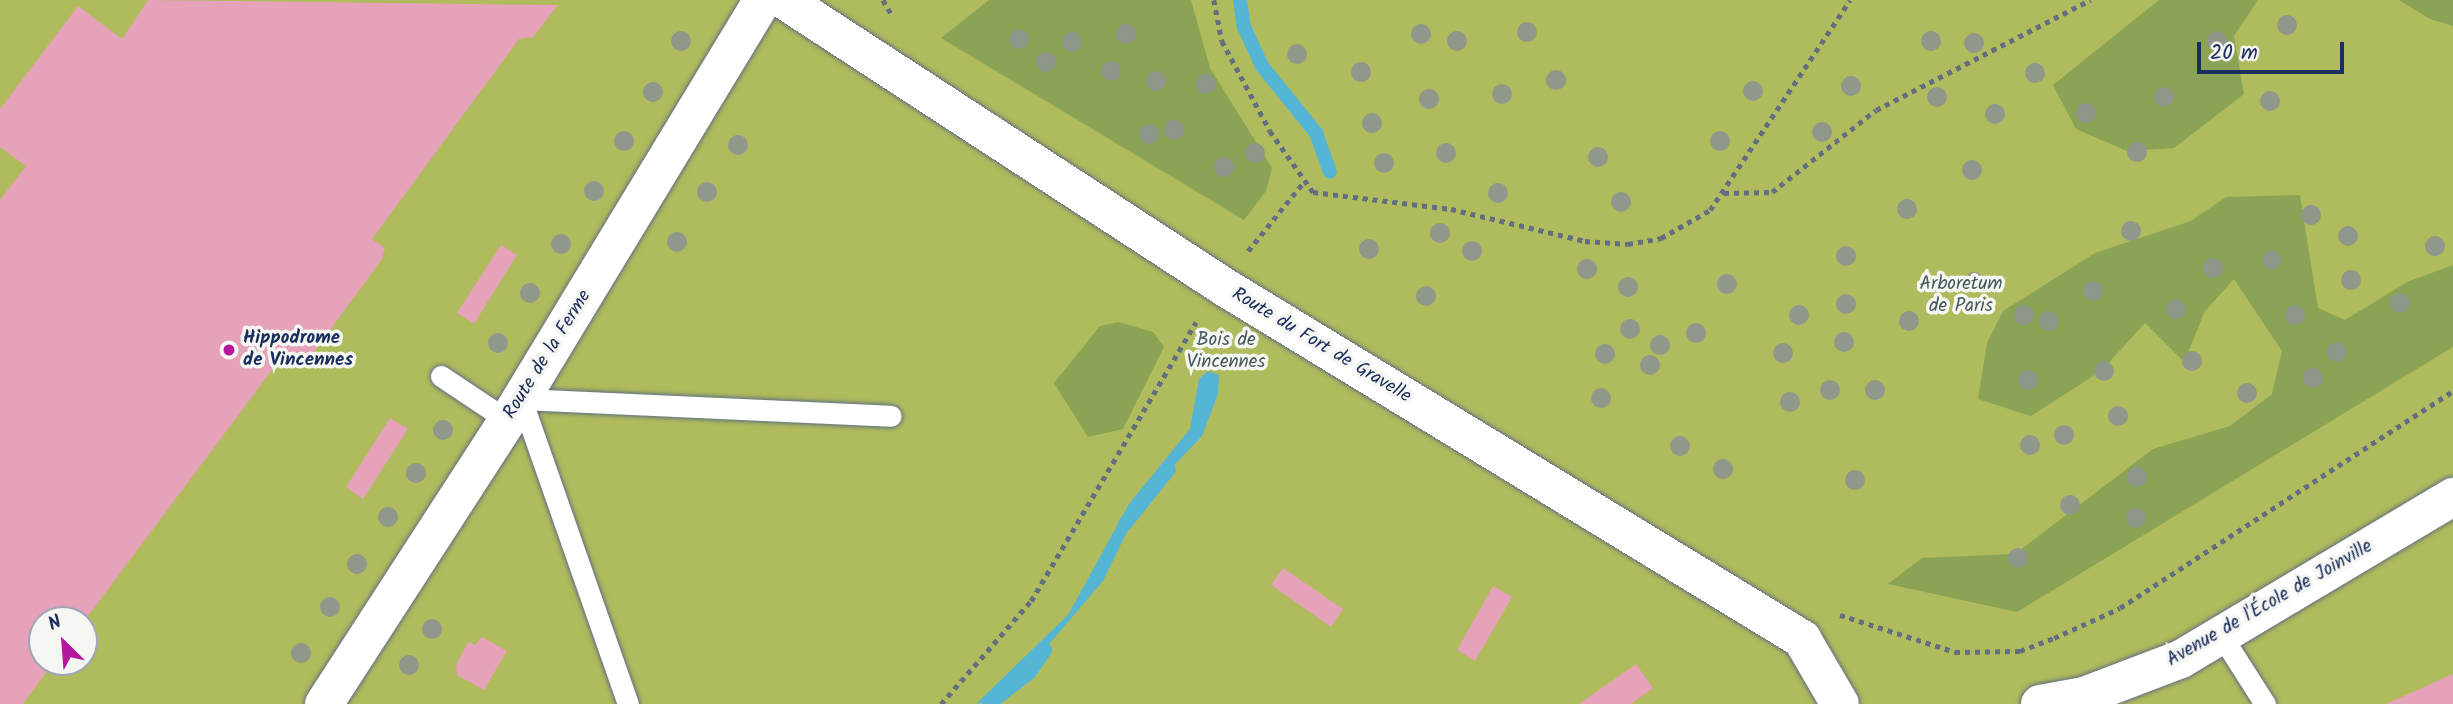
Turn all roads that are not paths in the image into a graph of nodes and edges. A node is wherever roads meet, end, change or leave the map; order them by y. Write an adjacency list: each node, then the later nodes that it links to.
1 (763, 0): 4 (street, Route de la Ferme)
2 (784, 0): 10 (street, Route du Fort de Gravelle)
3 (441, 376): 4 (lane)
4 (514, 409): 5 (lane); 8 (street, Route de la Ferme); 9 (lane)
5 (891, 416)
6 (2453, 497): 7 (street, Avenue de l'École de Joinville)
7 (2221, 635): 11 (street, Avenue de l'École de Joinville); 12 (lane)
8 (324, 704)
9 (628, 704)
10 (1840, 704)
11 (2040, 704)
12 (2266, 704)

